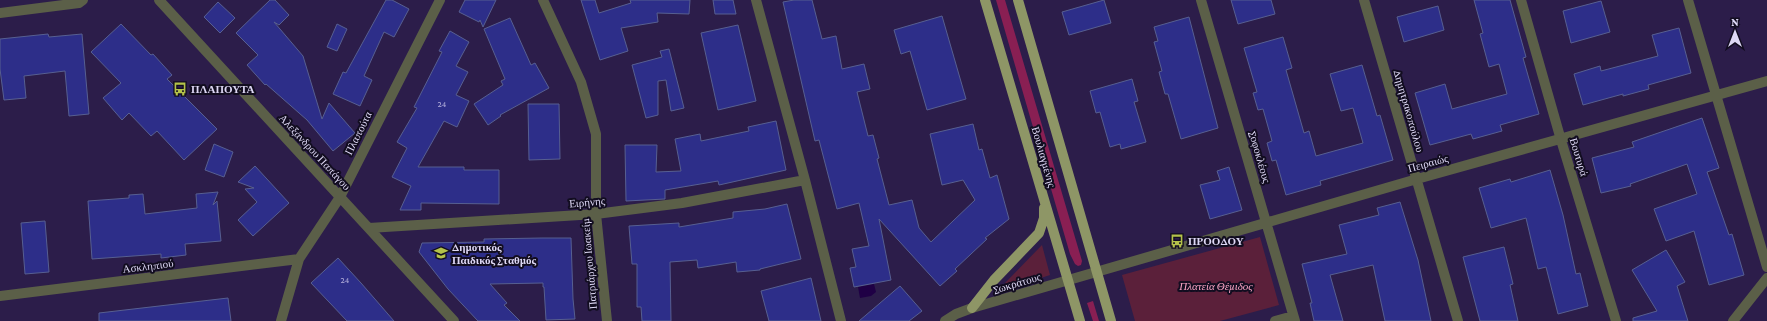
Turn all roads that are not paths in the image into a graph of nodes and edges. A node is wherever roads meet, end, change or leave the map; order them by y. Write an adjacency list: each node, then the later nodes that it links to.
1 (83, 0): 12 (street)
2 (159, 0): 18 (street, Αλεξάνδρου Παπάγου)
3 (440, 0): 18 (street, Πλαπούτα)
4 (543, 0): 20 (street, Πατριάρχου Ιωακείμ)
5 (756, 0): 17 (street)
6 (985, 0): 19 (main road, Βουλιαγμένης)
7 (1018, 0): 25 (main road, Βουλιαγμένης)
8 (1201, 0): 21 (street, Σοφοκλέους)
9 (1364, 0): 16 (street, Δημητρακοπούλου)
10 (1521, 0): 15 (street, Βουτυρά)
11 (1688, 0): 14 (street)
12 (0, 13)
13 (1767, 81): 14 (street, Πειραιώς)
14 (1716, 95): 15 (street, Πειραιώς); 24 (street)
15 (1561, 140): 16 (street, Πειραιώς); 40 (street, Βουτυρά)
16 (1417, 179): 21 (street, Πειραιώς); 39 (street, Δημητρακοπούλου)
17 (805, 180): 20 (street, Ειρήνης); 34 (street)
18 (340, 197): 22 (street, Αλεξάνδρου Παπάγου); 23 (street, Πλαπούτα)
19 (1044, 200): 27 (main road, Βουλιαγμένης); 29 (main road)
20 (596, 214): 22 (street, Ειρήνης); 33 (street, Πατριάρχου Ιωακείμ)
21 (1267, 223): 25 (street, Πειραιώς); 30 (street, Σοφοκλέους)
22 (369, 228): 32 (street, Αλεξάνδρου Παπάγου)
23 (299, 259): 28 (street, Ασκληπιού); 31 (street, Πλαπούτα)
24 (1767, 267)
25 (1097, 273): 27 (street, Σωκράτους); 37 (main road, Βουλιαγμένης)
26 (1767, 278): 41 (street)
27 (1068, 281): 29 (street, Σωκράτους); 36 (main road, Βουλιαγμένης)
28 (0, 296)
29 (972, 308): 35 (street, Σωκράτους)
30 (1294, 319): 38 (street)
31 (281, 321)
32 (454, 321)
33 (606, 321)
34 (841, 321)
35 (945, 321)
36 (1080, 321)
37 (1111, 321)
38 (1275, 321)
39 (1458, 321)
40 (1616, 321)
41 (1733, 321)

